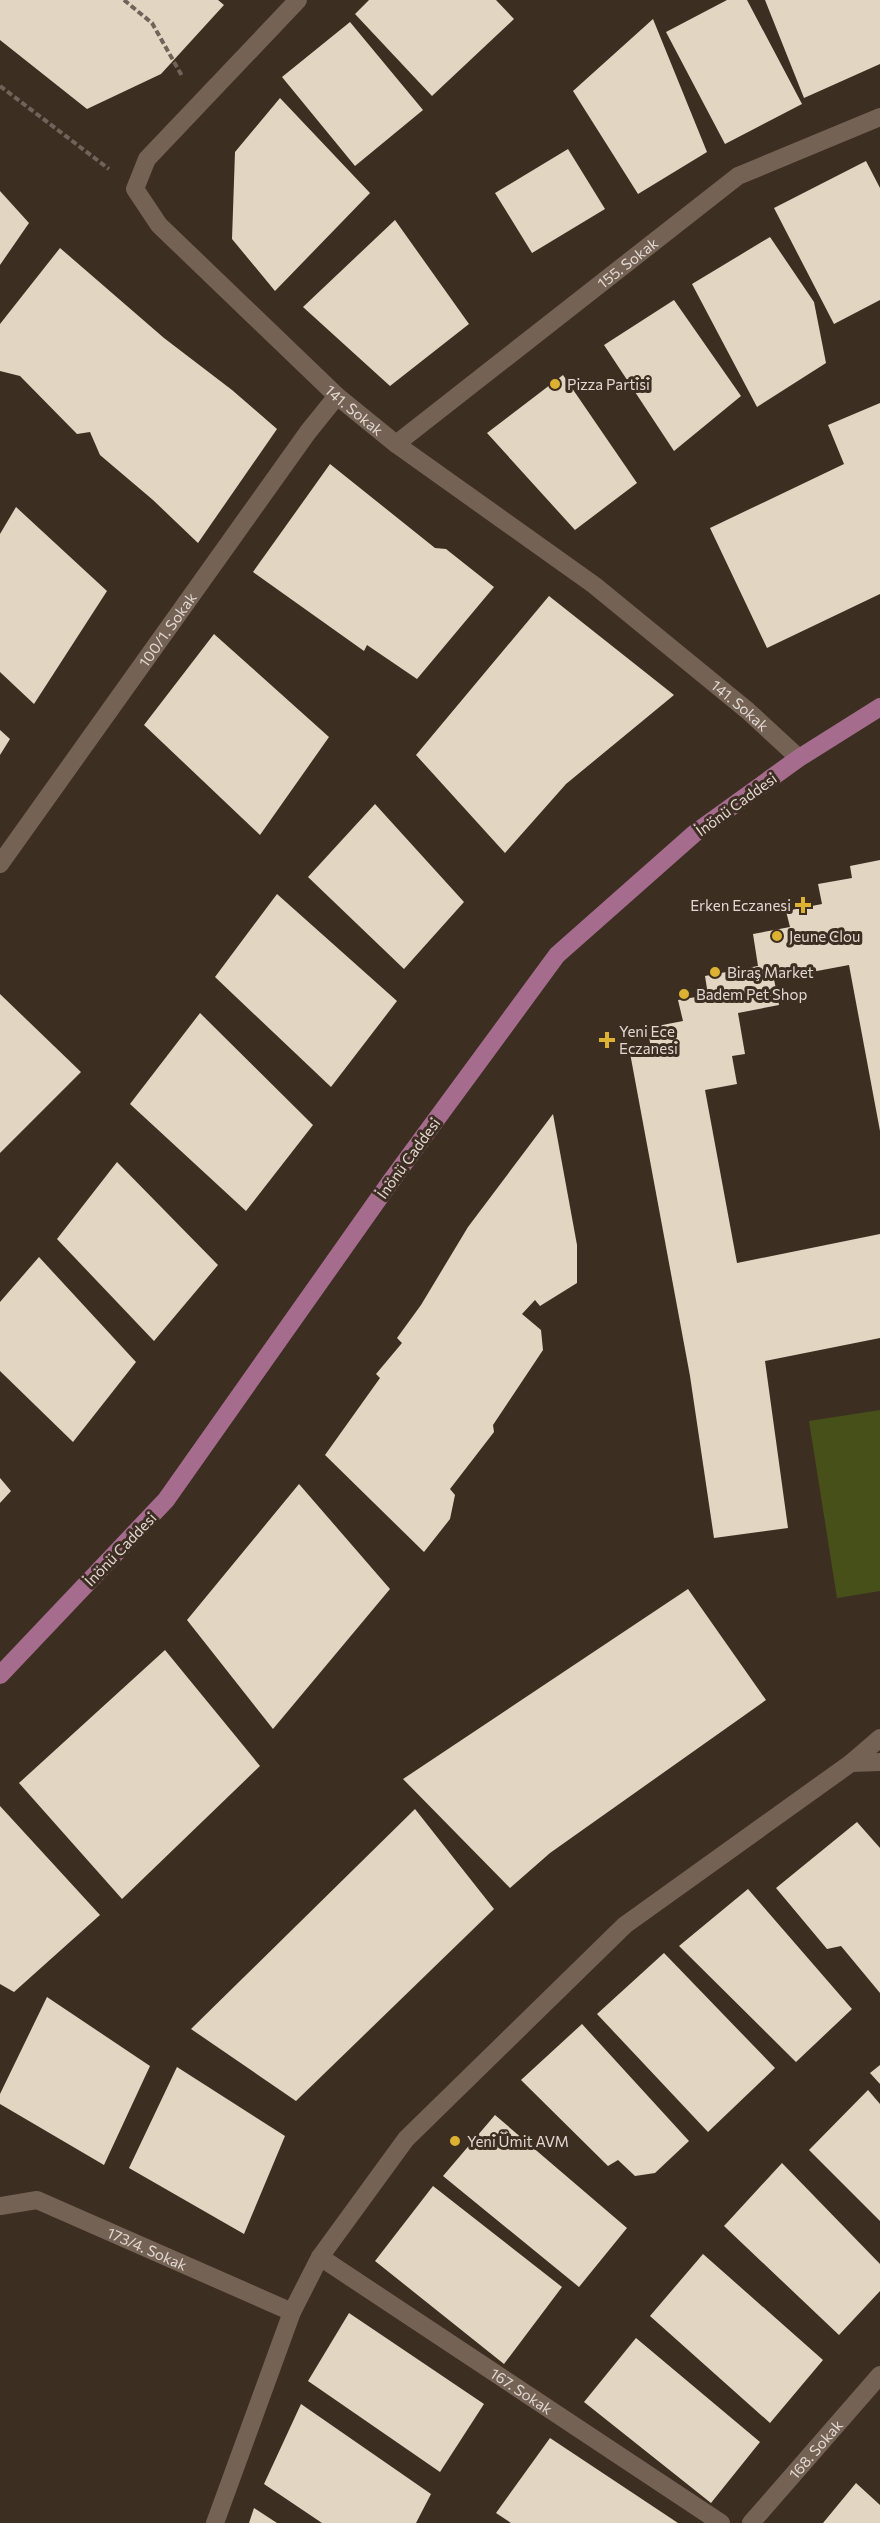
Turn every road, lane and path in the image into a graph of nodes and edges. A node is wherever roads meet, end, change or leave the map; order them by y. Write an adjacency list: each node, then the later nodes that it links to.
1 (124, 0): 4 (path)
2 (298, 0): 4 (street)
3 (0, 86): 6 (path)
4 (197, 107): 6 (street)
5 (880, 117): 8 (street, 155. Sokak)
6 (135, 189): 7 (street, 141. Sokak)
7 (337, 396): 8 (street, 141. Sokak); 11 (street, 100/1. Sokak)
8 (396, 444): 10 (street, 141. Sokak)
9 (880, 707): 10 (main road, İnönü Caddesi)
10 (799, 758): 12 (main road, İnönü Caddesi)
11 (0, 864)
12 (0, 1675)
13 (880, 1738): 15 (street)
14 (880, 1762): 15 (street)
15 (851, 1763): 17 (street)
16 (0, 2206): 18 (street, 173/4. Sokak)
17 (320, 2257): 18 (street); 21 (street, 167. Sokak)
18 (292, 2312): 20 (street)
19 (880, 2375): 22 (street, 168. Sokak)
20 (216, 2523)
21 (721, 2523)
22 (751, 2523)

